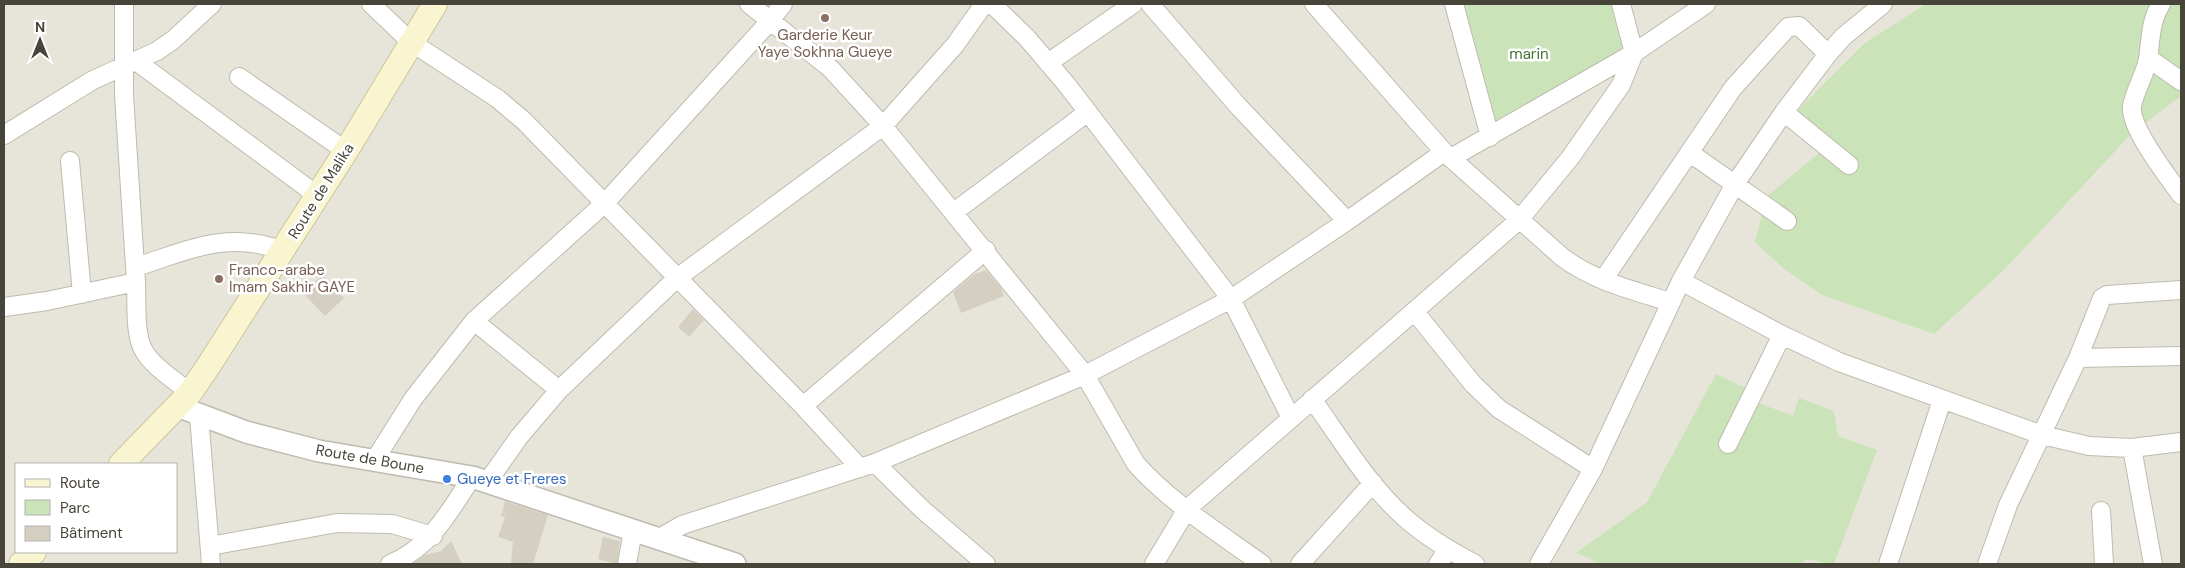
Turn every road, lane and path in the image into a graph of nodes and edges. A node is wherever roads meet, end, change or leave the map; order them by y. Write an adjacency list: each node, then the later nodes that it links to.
1 (124, 4): 23 (street)
2 (212, 4): 23 (street)
3 (371, 4): 18 (street)
4 (435, 4): 18 (main road, Route de Malika)
5 (749, 4): 17 (street)
6 (783, 4): 17 (street)
7 (984, 4): 28 (street)
8 (992, 4): 22 (street)
9 (1133, 4): 22 (street)
10 (1150, 4): 42 (street)
11 (1314, 4): 33 (street)
12 (1454, 4): 30 (street)
13 (1620, 4): 19 (street)
14 (1706, 4): 19 (street)
15 (1883, 4): 20 (street)
16 (2161, 4): 21 (street)
17 (770, 21): 28 (street); 39 (street)
18 (411, 42): 31 (main road, Route de Malika); 39 (street)
19 (1634, 53): 30 (street); 41 (street)
20 (1828, 54): 27 (street); 32 (street)
21 (2148, 58): 25 (street); 37 (street)
22 (1048, 62): 26 (street)
23 (130, 64): 29 (street); 38 (street); 46 (street)
24 (238, 76): 31 (street)
25 (2181, 81)
26 (1088, 112): 40 (street); 52 (street)
27 (1784, 112): 35 (street); 36 (street)
28 (883, 126): 40 (street); 47 (street)
29 (4, 135)
30 (1490, 137): 33 (street)
31 (346, 151): 38 (main road, Route de Malika)
32 (1690, 153): 36 (street); 48 (street)
33 (1448, 155): 41 (street); 42 (street)
34 (70, 161): 51 (street)
35 (1850, 165)
36 (1735, 184): 43 (street); 49 (street)
37 (2181, 195)
38 (318, 196): 45 (main road, Route de Malika)
39 (606, 203): 47 (street); 56 (street)
40 (954, 212): 44 (street)
41 (1519, 220): 48 (street); 55 (street)
42 (1347, 221): 52 (street)
43 (1787, 221)
44 (986, 250): 60 (street); 65 (street)
45 (283, 251): 46 (street); 62 (main road, Route de Malika)
46 (136, 274): 51 (street); 62 (street)
47 (677, 278): 61 (street); 65 (street)
48 (1603, 280): 53 (street)
49 (1681, 281): 53 (street); 57 (street)
50 (2181, 290): 59 (street)
51 (82, 294): 54 (street)
52 (1231, 299): 60 (street); 67 (street)
53 (1670, 302): 75 (street)
54 (4, 307)
55 (1415, 312): 63 (street); 75 (street)
56 (474, 321): 61 (street); 72 (street)
57 (1782, 335): 64 (street); 70 (street)
58 (2181, 356): 59 (street)
59 (2078, 358): 68 (street)
60 (1085, 375): 74 (street); 78 (street)
61 (559, 390): 76 (street)
62 (183, 399): 66 (street, Route de Boune); 73 (main road, Route de Malika)
63 (1312, 400): 67 (street); 77 (street)
64 (1942, 400): 68 (street); 98 (street)
65 (803, 406): 74 (street)
66 (199, 416): 72 (street, Route de Boune); 83 (street)
67 (1291, 418): 78 (street)
68 (2042, 435): 71 (street); 99 (street)
69 (2181, 442): 71 (street)
70 (1728, 444)
71 (2132, 448): 101 (street)
72 (374, 461): 76 (street, Route de Boune)
73 (122, 463)
74 (868, 466): 82 (street); 91 (street)
75 (1593, 469): 97 (street)
76 (480, 479): 80 (street, Route de Boune); 81 (street)
77 (1373, 483): 84 (street); 94 (street)
78 (1187, 509): 92 (street); 93 (street)
79 (2101, 511): 100 (street)
80 (633, 531): 82 (street, Route de Boune); 89 (street)
81 (433, 536): 83 (street); 88 (street)
82 (658, 539): 90 (street, Route de Boune)
83 (210, 546): 87 (street)
84 (1448, 550): 95 (street); 96 (street)
85 (33, 553): 86 (main road)
86 (21, 564)
87 (211, 564)
88 (390, 564)
89 (626, 564)
90 (735, 564)
91 (986, 564)
92 (1154, 564)
93 (1262, 564)
94 (1300, 564)
95 (1438, 564)
96 (1474, 564)
97 (1539, 564)
98 (1888, 564)
99 (1987, 564)
100 (2104, 564)
101 (2153, 564)

